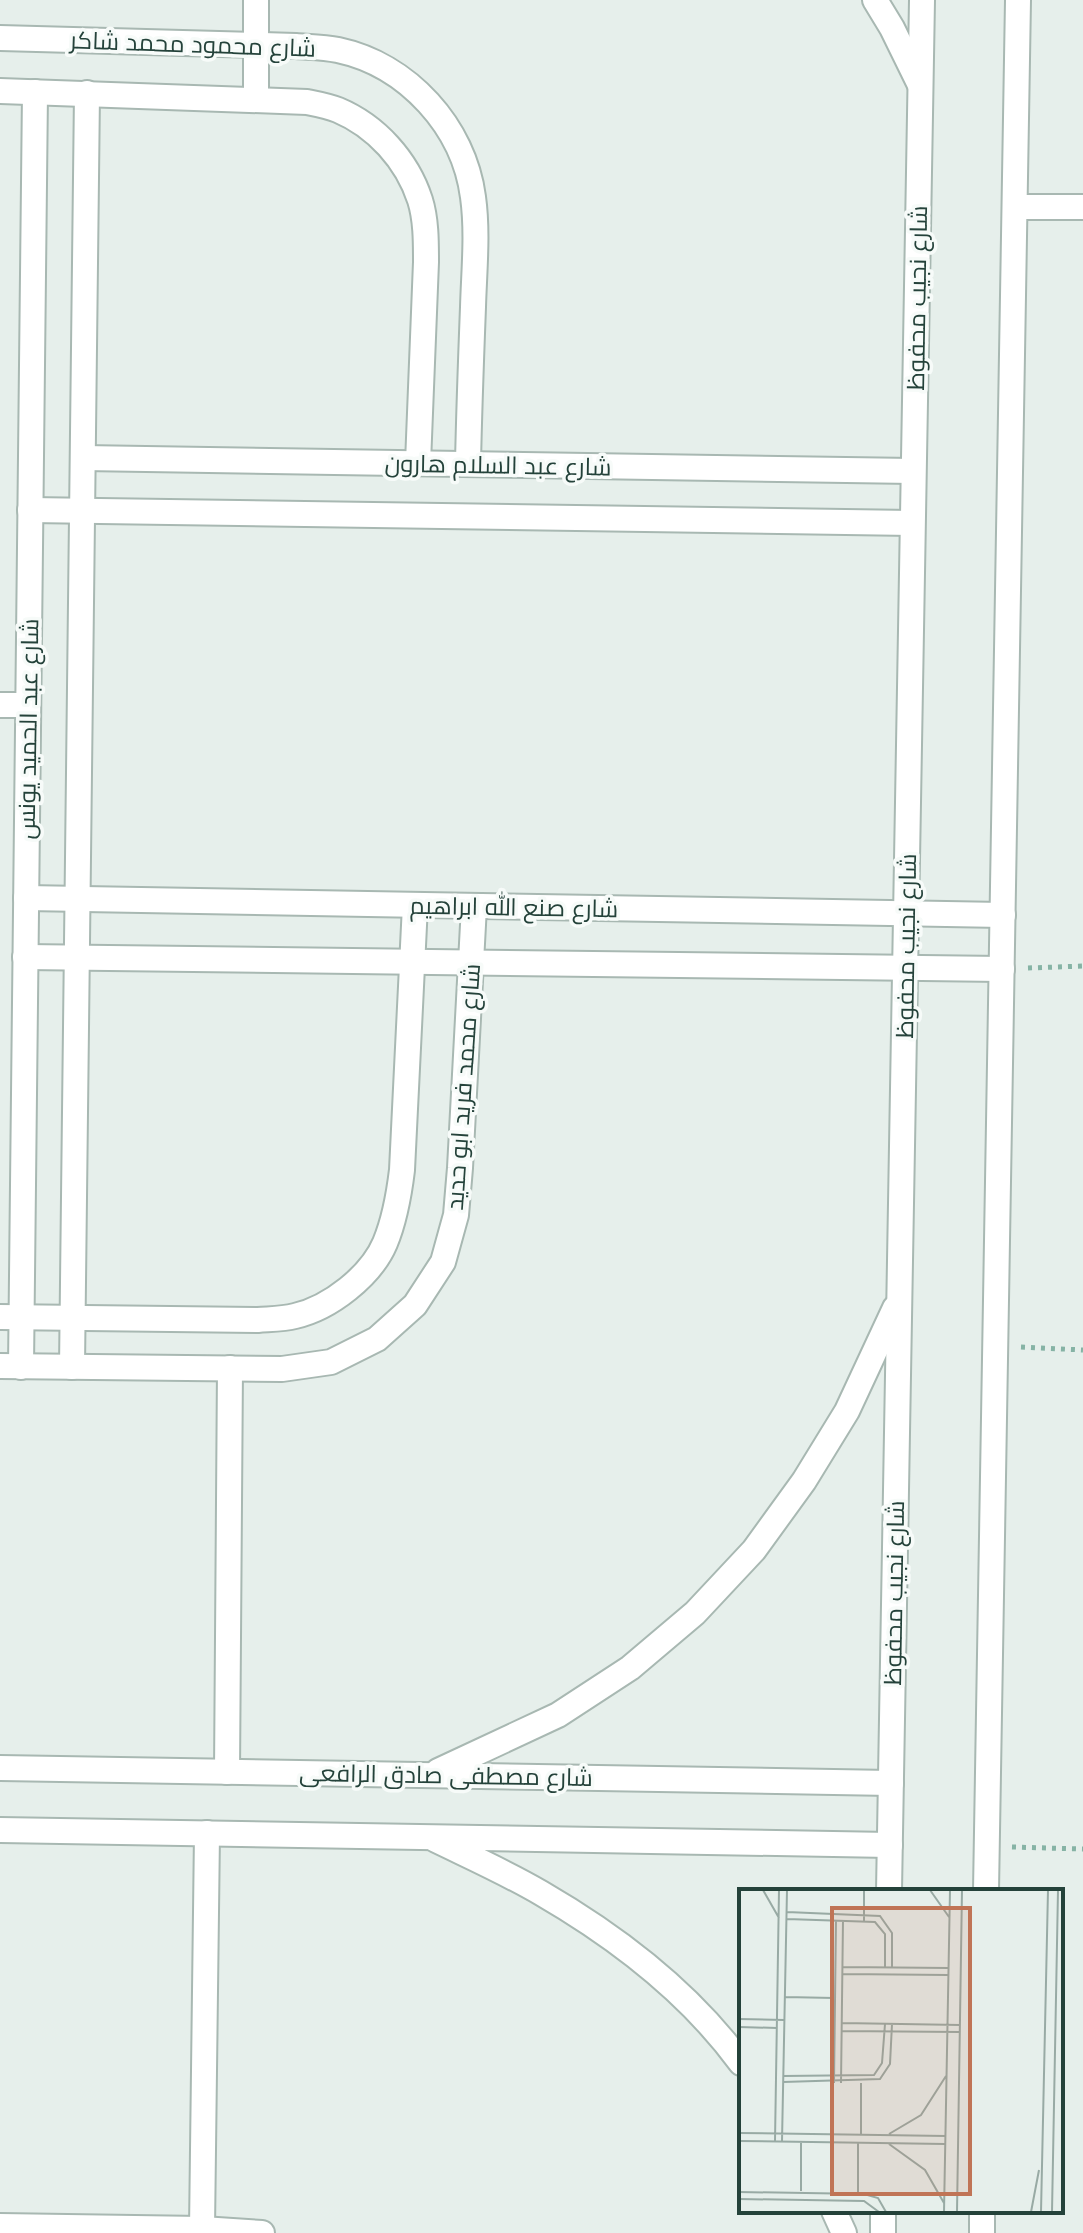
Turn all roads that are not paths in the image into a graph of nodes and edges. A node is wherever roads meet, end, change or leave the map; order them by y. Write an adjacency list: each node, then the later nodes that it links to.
1 (256, 0): 6 (street)
2 (875, 0): 7 (street)
3 (922, 0): 7 (street, شارع نجيب محفوظ)
4 (1018, 0): 12 (street)
5 (0, 38): 6 (street, شارع محمود محمد شاكر)
6 (256, 45): 11 (street); 16 (street, شارع محمود محمد شاكر)
7 (920, 86): 17 (street, شارع نجيب محفوظ)
8 (0, 91): 9 (street)
9 (35, 92): 10 (street); 18 (street, شارع عبد الحميد يونس)
10 (87, 93): 11 (street); 14 (street)
11 (256, 99): 15 (street)
12 (1015, 207): 13 (street); 28 (street)
13 (1083, 207)
14 (83, 458): 15 (street, شارع عبد السلام هارون); 19 (street)
15 (418, 463): 16 (street, شارع عبد السلام هارون)
16 (468, 464): 17 (street, شارع عبد السلام هارون)
17 (913, 471): 20 (street, شارع نجيب محفوظ)
18 (30, 510): 19 (street); 22 (street, شارع عبد الحميد يونس)
19 (83, 512): 20 (street); 24 (street)
20 (912, 523): 27 (street, شارع نجيب محفوظ)
21 (0, 705): 22 (street)
22 (28, 705): 23 (street, شارع عبد الحميد يونس)
23 (26, 898): 24 (street, شارع صنع الله ابراهيم); 29 (street, شارع عبد الحميد يونس)
24 (78, 900): 25 (street, شارع صنع الله ابراهيم); 30 (street)
25 (415, 905): 26 (street, شارع صنع الله ابراهيم); 31 (street)
26 (474, 906): 27 (street, شارع صنع الله ابراهيم); 32 (street, شارع محمد فريد ابو حديد)
27 (906, 914): 28 (street, شارع صنع الله ابراهيم); 33 (street, شارع نجيب محفوظ)
28 (1003, 915): 34 (street)
29 (25, 957): 30 (street); 36 (street, شارع عبد الحميد يونس)
30 (77, 958): 31 (street); 37 (street)
31 (413, 962): 32 (street); 37 (street)
32 (471, 963): 33 (street); 40 (street, شارع محمد فريد ابو حديد)
33 (905, 968): 34 (street); 35 (street, شارع نجيب محفوظ)
34 (1002, 969): 50 (street)
35 (899, 1298): 43 (street); 44 (street, شارع نجيب محفوظ)
36 (10, 1317): 37 (street); 38 (street, شارع عبد الحميد يونس)
37 (73, 1318): 39 (street)
38 (10, 1366): 39 (street, شارع محمد فريد ابو حديد)
39 (72, 1367): 40 (street, شارع محمد فريد ابو حديد)
40 (230, 1368): 42 (street)
41 (0, 1768): 42 (street, شارع مصطفى صادق الرافعى)
42 (227, 1772): 43 (street, شارع مصطفى صادق الرافعى)
43 (431, 1775): 44 (street, شارع مصطفى صادق الرافعى)
44 (891, 1783): 48 (street, شارع نجيب محفوظ)
45 (0, 1830): 46 (street)
46 (207, 1833): 47 (street); 54 (street)
47 (430, 1837): 48 (street); 51 (street)
48 (890, 1845): 49 (street, شارع نجيب محفوظ)
49 (889, 1889)
50 (986, 1889)
51 (739, 2060)
52 (835, 2213): 56 (street)
53 (11, 2228): 54 (street)
54 (202, 2229): 55 (street)
55 (262, 2233)
56 (844, 2233)

